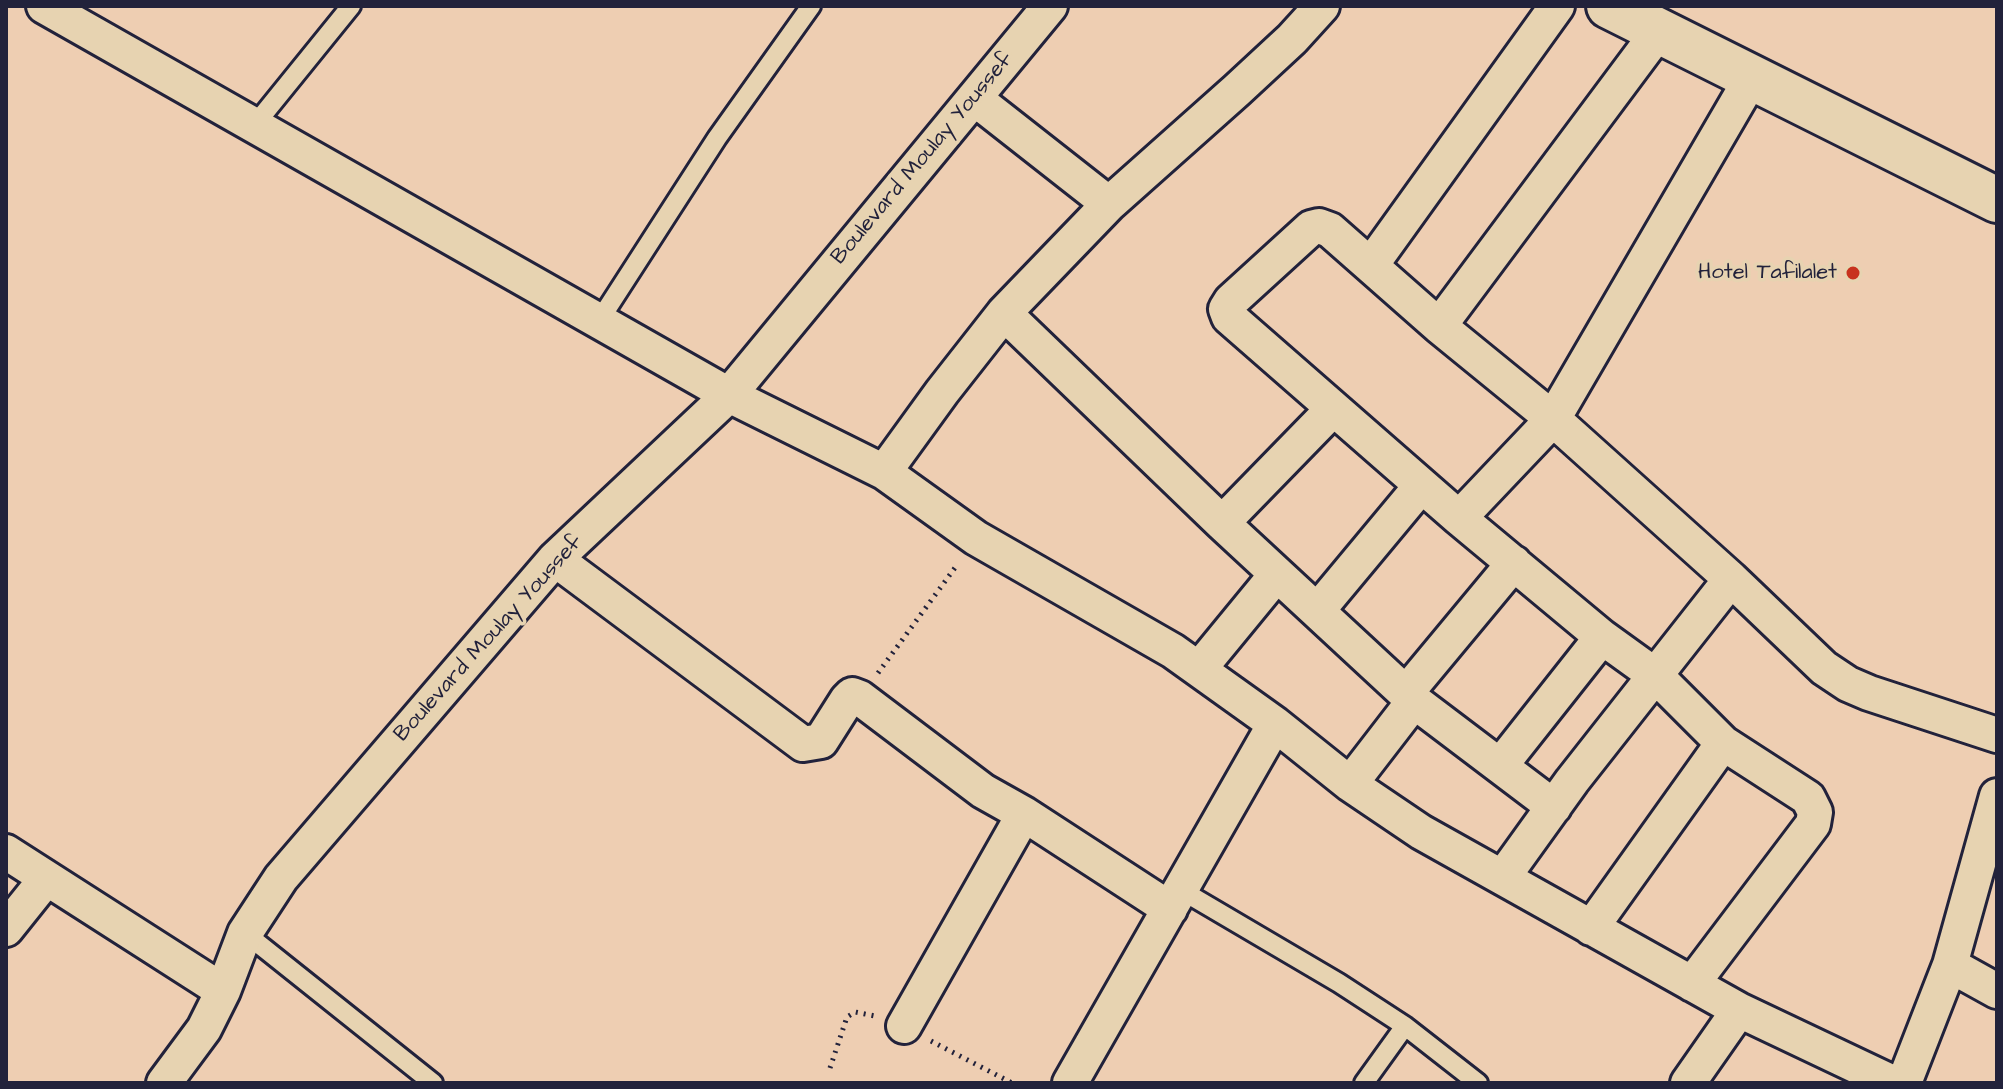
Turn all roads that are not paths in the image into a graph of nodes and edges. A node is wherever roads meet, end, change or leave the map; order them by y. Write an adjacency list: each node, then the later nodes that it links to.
1 (44, 6): 11 (street)
2 (351, 6): 11 (lane)
3 (811, 6): 16 (lane)
4 (1050, 6): 10 (street, Boulevard Moulay Youssef)
5 (1322, 6): 13 (street)
6 (1557, 6): 14 (street)
7 (1609, 6): 8 (main road)
8 (1659, 31): 9 (main road); 17 (street)
9 (1752, 77): 12 (main road); 20 (street)
10 (974, 98): 13 (street); 18 (street, Boulevard Moulay Youssef)
11 (253, 127): 16 (street)
12 (1997, 200)
13 (1109, 204): 15 (street)
14 (1371, 265): 17 (street); 19 (street)
15 (1004, 313): 21 (street); 24 (street)
16 (599, 321): 18 (street)
17 (1439, 326): 20 (street)
18 (729, 395): 21 (street); 25 (street, Boulevard Moulay Youssef)
19 (1333, 409): 22 (street); 24 (street)
20 (1553, 419): 23 (street); 28 (street)
21 (884, 472): 31 (street)
22 (1421, 486): 23 (street); 29 (street)
23 (1459, 518): 26 (street)
24 (1222, 523): 27 (street)
25 (555, 559): 41 (street); 48 (street, Boulevard Moulay Youssef)
26 (1514, 563): 30 (street); 33 (street)
27 (1277, 574): 29 (street); 31 (street)
28 (1731, 579): 32 (street); 35 (street)
29 (1317, 611): 33 (street)
30 (1602, 637): 32 (street); 37 (street)
31 (1199, 669): 34 (street)
32 (1656, 676): 36 (street); 39 (street)
33 (1410, 697): 37 (street); 38 (street)
34 (1275, 724): 38 (street); 45 (street)
35 (1997, 735)
36 (1723, 743): 46 (street); 50 (street)
37 (1500, 766): 39 (street)
38 (1350, 784): 43 (street)
39 (1554, 807): 43 (street)
40 (1996, 810): 49 (street)
41 (1024, 814): 45 (street); 54 (street)
42 (6, 852): 44 (street)
43 (1503, 877): 46 (street)
44 (46, 879): 47 (street); 51 (street)
45 (1175, 899): 55 (lane); 58 (street)
46 (1591, 928): 50 (street)
47 (6, 929)
48 (245, 933): 51 (street, Boulevard Moulay Youssef); 57 (lane)
49 (1950, 965): 52 (street); 63 (street)
50 (1692, 984): 53 (street)
51 (223, 991): 56 (street, Boulevard Moulay Youssef)
52 (1997, 991)
53 (1739, 1010): 61 (street); 62 (street)
54 (904, 1026)
55 (1405, 1026): 59 (lane); 60 (lane)
56 (164, 1083)
57 (433, 1083)
58 (1070, 1083)
59 (1364, 1083)
60 (1478, 1083)
61 (1688, 1083)
62 (1893, 1083)
63 (1904, 1083)

